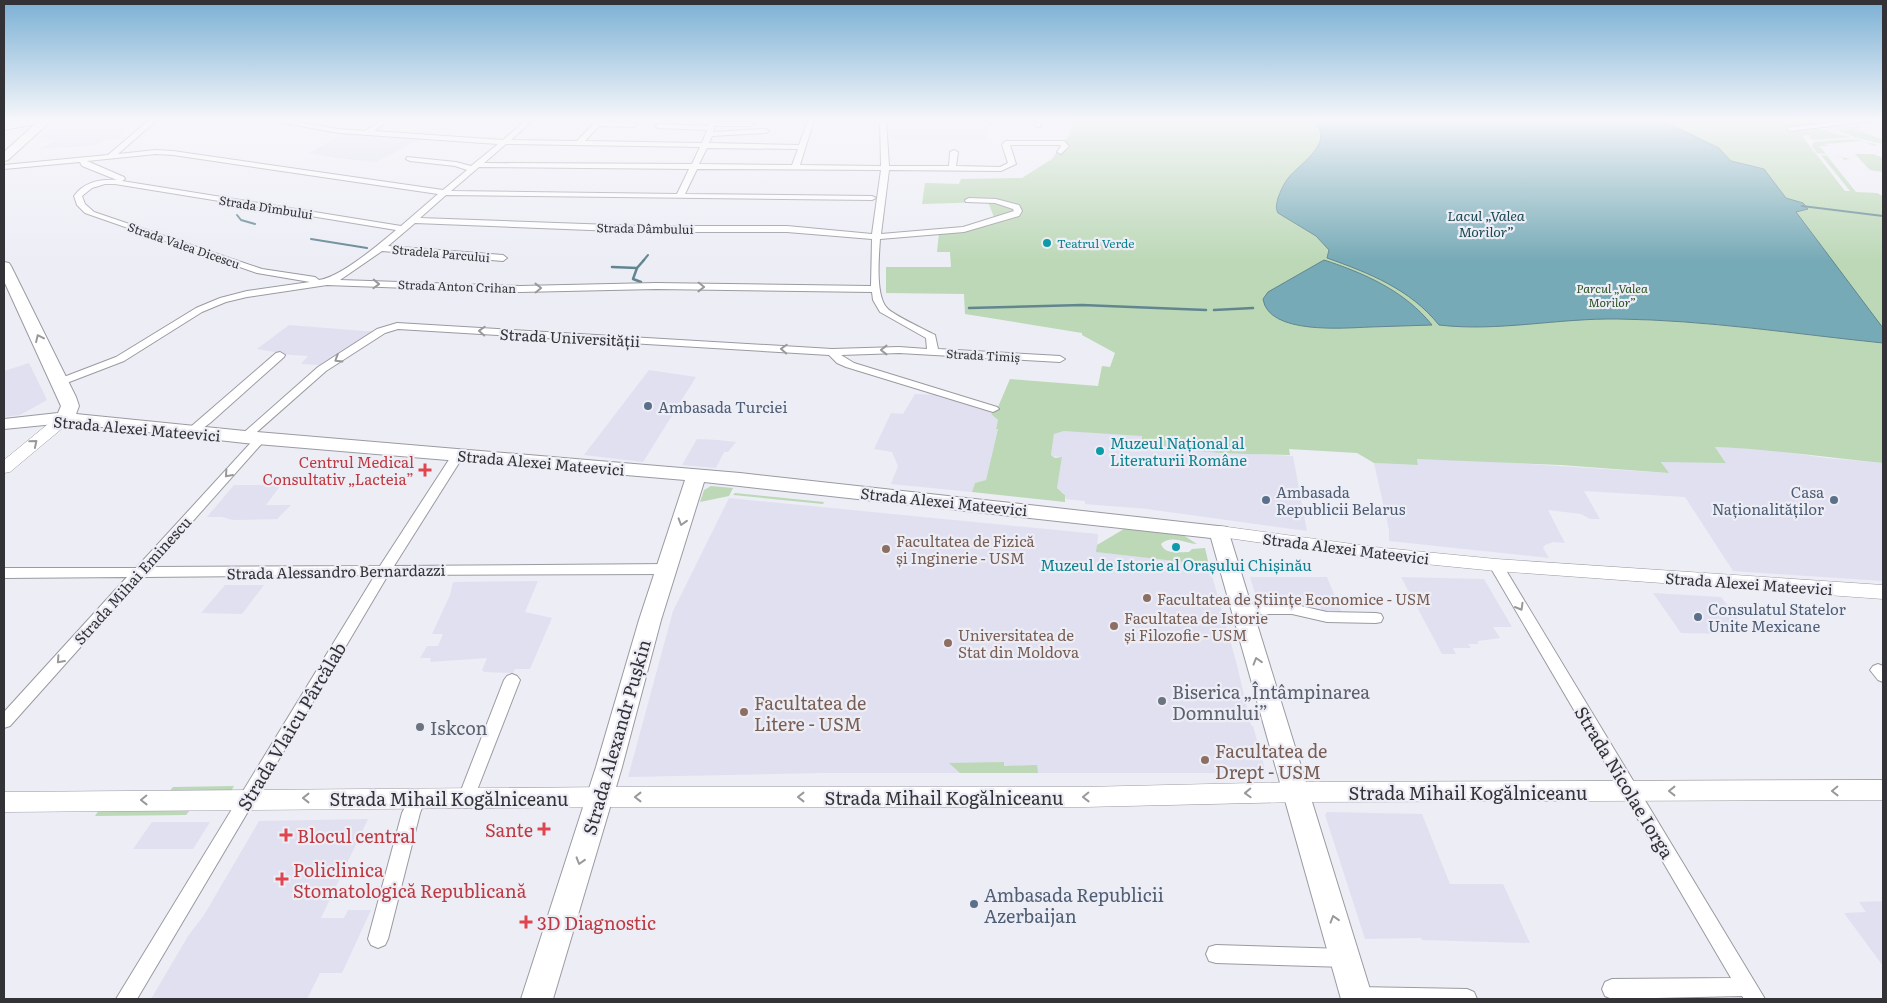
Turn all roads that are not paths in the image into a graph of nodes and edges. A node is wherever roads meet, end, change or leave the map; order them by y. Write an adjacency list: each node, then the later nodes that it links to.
1 (91, 167): 11 (street)
2 (267, 167): 12 (street)
3 (476, 167): 6 (street); 12 (street)
4 (952, 167): 9 (street)
5 (1008, 167): 9 (street)
6 (694, 168): 7 (street); 13 (street)
7 (795, 168): 8 (street)
8 (885, 168): 9 (street); 18 (street, Strada Timiș)
9 (952, 170)
10 (99, 183): 17 (street, Strada Dîmbului); 22 (street, Strada Valea Dicescu)
11 (149, 184)
12 (444, 193): 13 (street); 16 (street)
13 (679, 197): 14 (street)
14 (872, 198)
15 (969, 200): 18 (street)
16 (413, 220): 17 (street); 18 (street, Strada Dâmbului)
17 (403, 229): 19 (street)
18 (877, 236): 23 (street, Strada Timiș)
19 (380, 248): 20 (street, Stradela Parcului); 22 (street)
20 (503, 258)
21 (4, 266): 28 (main road, one-way to 21)
22 (327, 282): 23 (street, Strada Anton Crihan, one-way to 23); 28 (street, Strada Anton Crihan)
23 (875, 289): 25 (street, Strada Timiș)
24 (832, 352): 25 (street, Strada Universității, one-way to 24); 29 (street); 33 (street, Strada Universității, one-way to 33)
25 (933, 352): 27 (street, Strada Timiș)
26 (280, 355): 32 (street)
27 (1060, 360)
28 (64, 390): 30 (main road); 31 (main road)
29 (993, 409)
30 (65, 418): 31 (main road, Strada Alexei Mateevici); 32 (main road, Strada Alexei Mateevici); 35 (main road, one-way to 30)
31 (7, 424)
32 (191, 432): 33 (main road, Strada Alexei Mateevici)
33 (253, 438): 34 (main road, Strada Alexei Mateevici); 42 (street, Strada Mihai Eminescu, one-way to 42)
34 (458, 455): 36 (main road, Strada Alexei Mateevici); 40 (street, Strada Vlaicu Pârcălab)
35 (4, 468)
36 (696, 475): 37 (main road, Strada Alexei Mateevici); 39 (main road, Strada Alexandr Pușkin, one-way to 39)
37 (1220, 532): 38 (main road, Strada Alexei Mateevici); 44 (main road)
38 (1496, 565): 43 (main road, Strada Alexei Mateevici); 49 (street, Strada Nicolae Iorga, one-way to 49)
39 (668, 568): 40 (street, Strada Alessandro Bernardazzi); 51 (main road, Strada Alexandr Pușkin)
40 (384, 571): 42 (street, Strada Alessandro Bernardazzi); 54 (street, Strada Vlaicu Pârcălab)
41 (4, 573): 42 (street, Strada Alessandro Bernardazzi)
42 (139, 573): 47 (street, Strada Mihai Eminescu, one-way to 47)
43 (1883, 592)
44 (1242, 609): 45 (street); 50 (main road, one-way to 44)
45 (1376, 618)
46 (512, 680): 53 (street)
47 (4, 722)
48 (1883, 790): 49 (main road, Strada Mihail Kogălniceanu, one-way to 49)
49 (1631, 791): 50 (main road, Strada Mihail Kogălniceanu); 60 (street, Strada Nicolae Iorga)
50 (1297, 792): 51 (main road, Strada Mihail Kogălniceanu, one-way to 51); 58 (main road, one-way to 50)
51 (600, 797): 53 (main road, Strada Mihail Kogălniceanu); 63 (main road, Strada Alexandr Pușkin, one-way to 63)
52 (418, 798): 53 (main road, Strada Mihail Kogălniceanu); 54 (main road, Strada Mihail Kogălniceanu, one-way to 54); 56 (street)
53 (466, 798)
54 (247, 799): 55 (main road, Strada Mihail Kogălniceanu, one-way to 55); 62 (street, Strada Vlaicu Pârcălab)
55 (4, 802)
56 (378, 939)
57 (1216, 954): 58 (street)
58 (1346, 958): 61 (main road)
59 (1612, 988): 60 (street)
60 (1751, 992)
61 (1357, 998): 64 (street)
62 (126, 999)
63 (537, 999)
64 (1467, 999)

